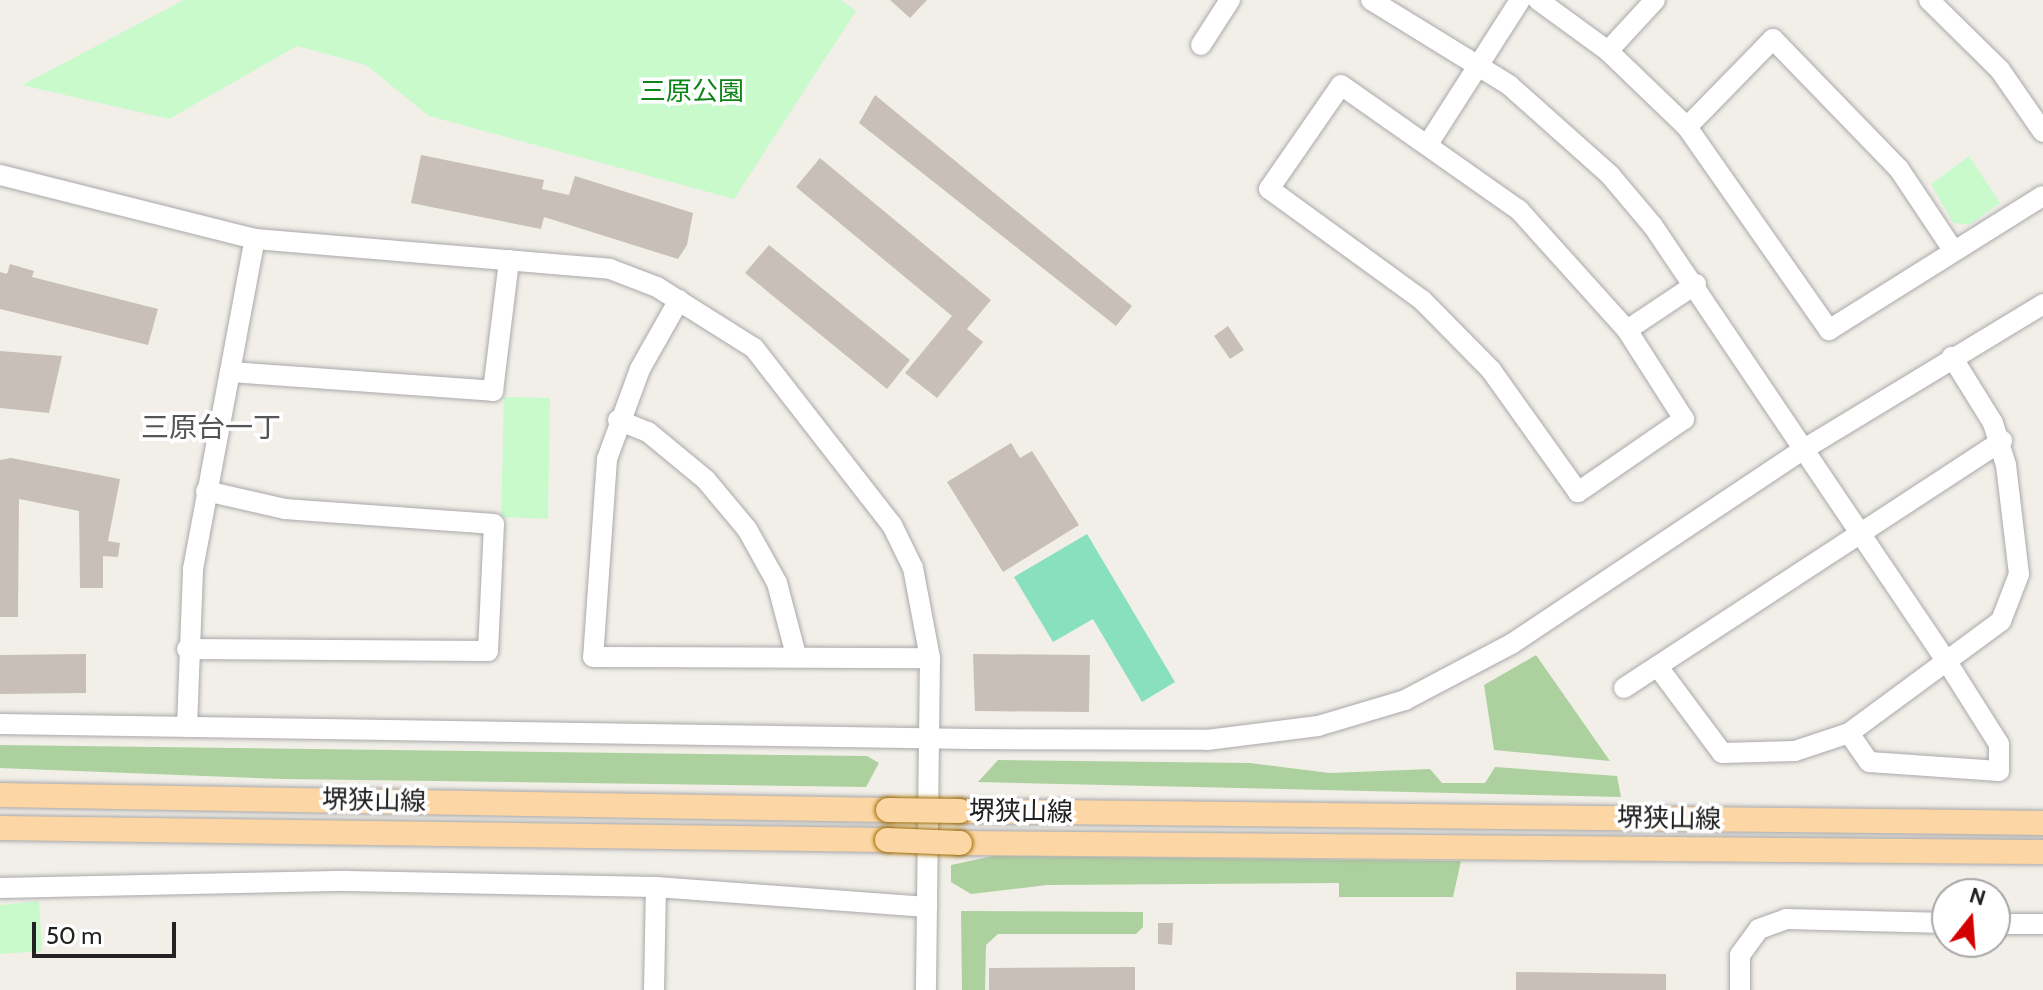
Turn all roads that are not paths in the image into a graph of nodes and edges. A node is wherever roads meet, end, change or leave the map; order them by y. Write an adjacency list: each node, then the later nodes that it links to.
1 (1230, 0): 7 (street)
2 (1371, 0): 9 (street)
3 (1520, 0): 9 (street)
4 (1538, 0): 8 (street)
5 (1655, 0): 8 (street)
6 (1929, 0): 11 (street)
7 (1201, 45)
8 (1608, 51): 10 (street)
9 (1478, 65): 12 (street); 18 (street)
10 (1687, 127): 16 (street); 16 (street)
11 (2043, 132)
12 (1430, 141): 21 (street); 21 (street)
13 (0, 175): 15 (street)
14 (2043, 196): 16 (street)
15 (255, 239): 17 (street); 23 (street)
16 (1953, 250)
17 (509, 260): 19 (street); 23 (street)
18 (1696, 284): 21 (street); 26 (street)
19 (679, 300): 24 (street); 31 (street)
20 (2043, 304): 22 (street)
21 (1627, 330)
22 (1952, 357): 25 (street); 26 (street)
23 (230, 372): 27 (street)
24 (618, 420): 30 (street); 30 (street)
25 (2002, 441): 28 (street); 32 (street)
26 (1804, 449): 28 (street); 38 (street)
27 (206, 491): 29 (street); 29 (street)
28 (1861, 533): 32 (street); 33 (street)
29 (187, 649): 36 (street)
30 (796, 655): 31 (street)
31 (930, 658): 38 (street)
32 (1949, 665): 37 (street); 37 (street)
33 (1658, 667): 34 (street); 37 (street)
34 (1624, 688)
35 (0, 724): 36 (street)
36 (187, 727): 38 (street)
37 (1849, 733)
38 (930, 738): 45 (street)
39 (0, 795): 40 (main road, 堺狭山線, bridge)
40 (2037, 823)
41 (0, 830): 42 (main road, 堺狭山線, bridge)
42 (2043, 852)
43 (656, 887): 44 (street); 45 (street); 49 (street)
44 (0, 888)
45 (927, 907): 50 (street)
46 (1931, 923): 51 (street)
47 (2011, 924): 48 (street)
48 (2043, 924)
49 (654, 990)
50 (926, 990)
51 (1740, 990)

